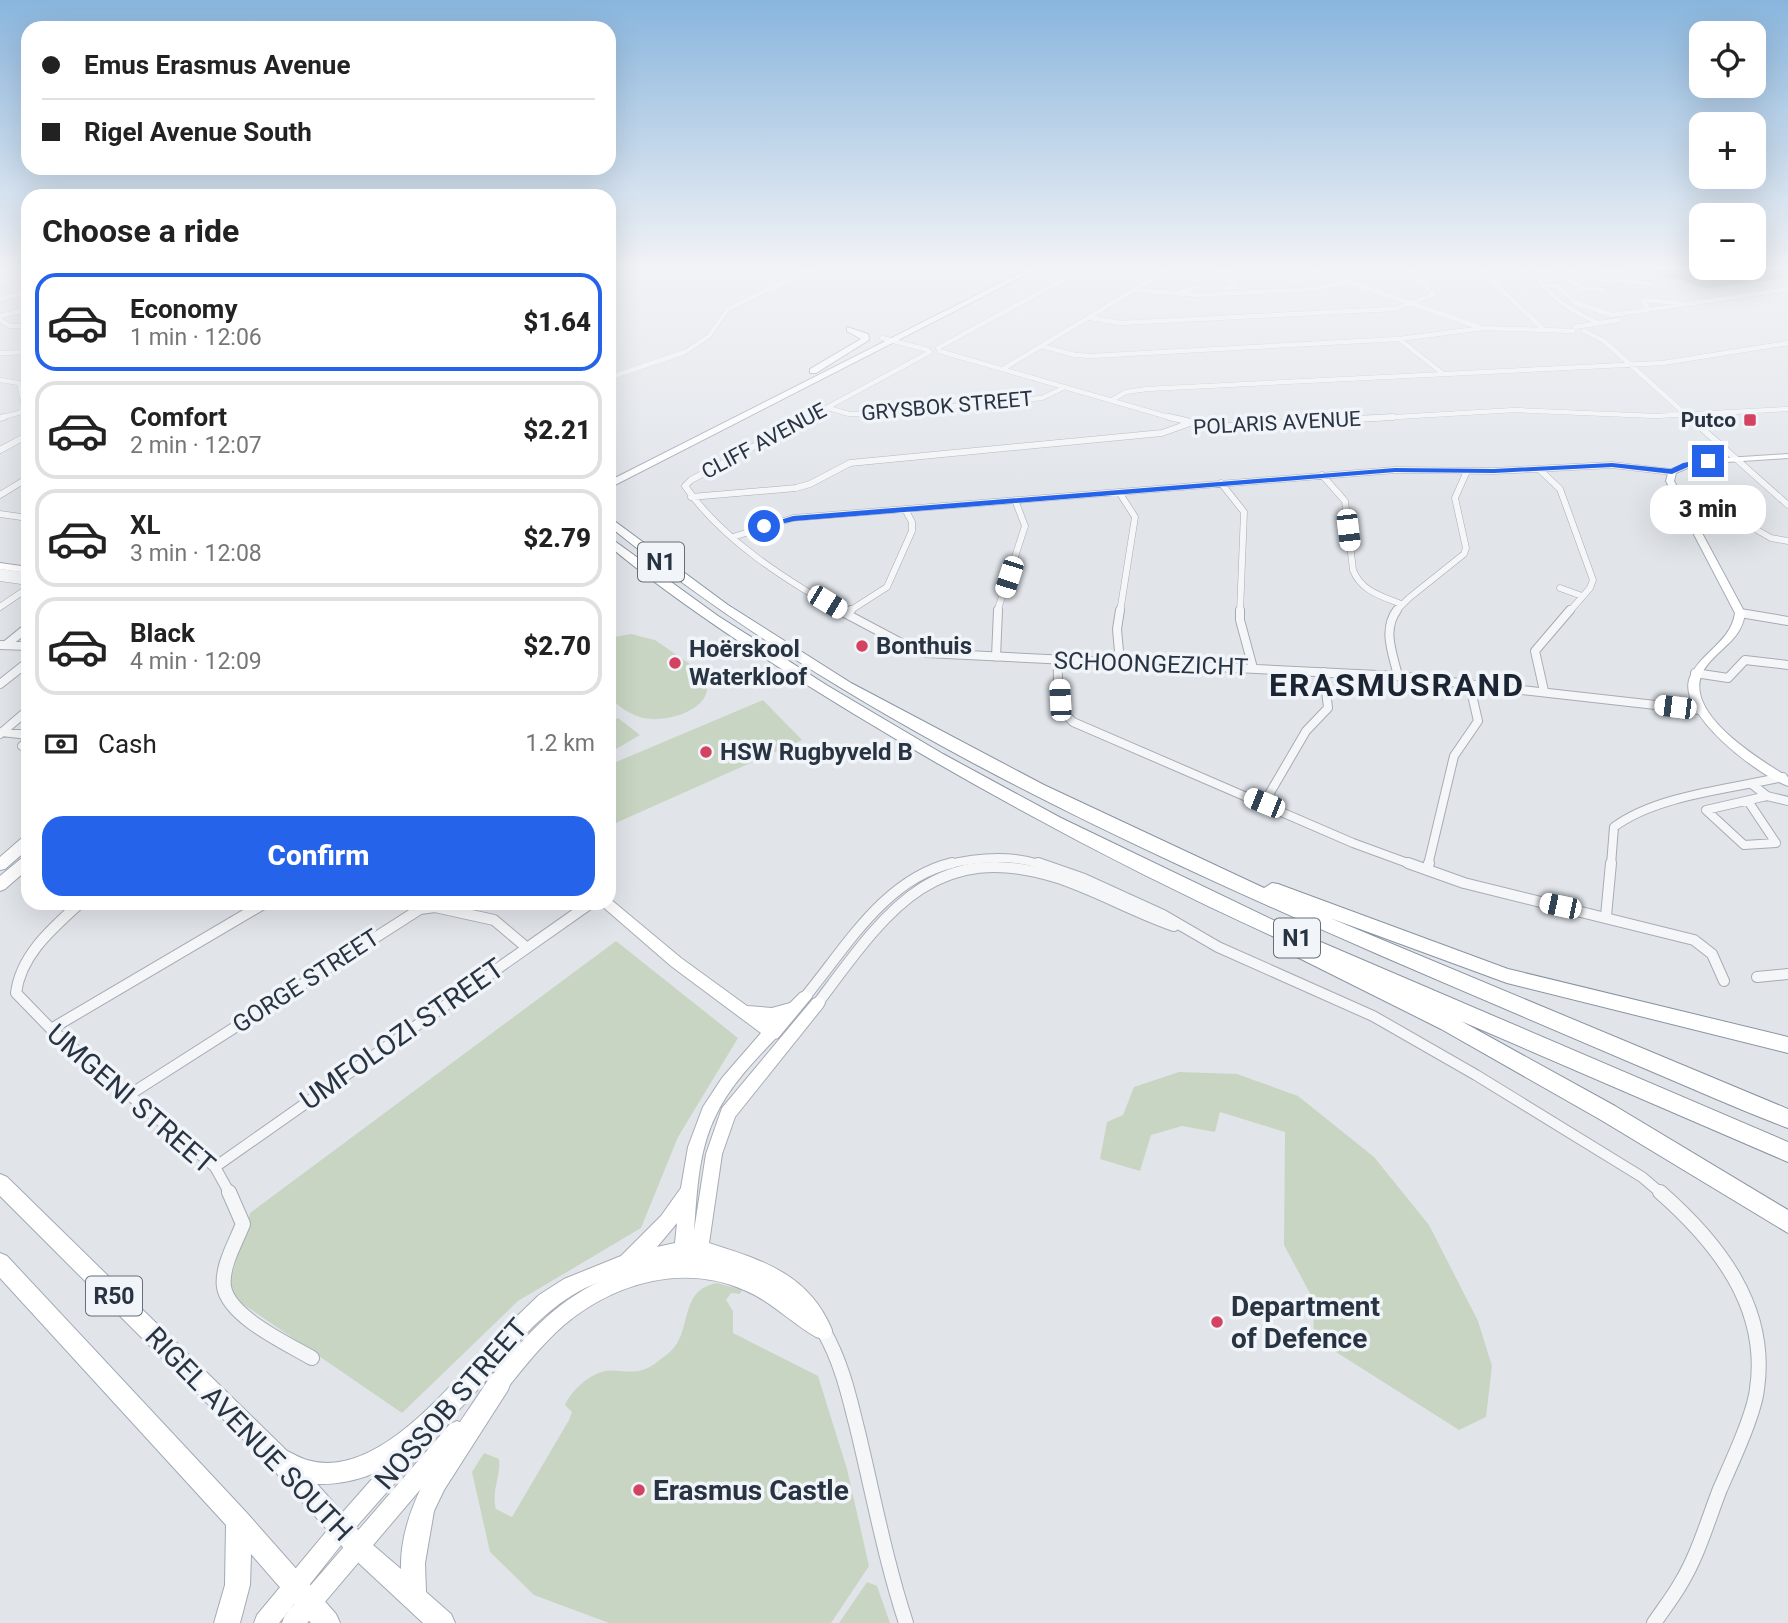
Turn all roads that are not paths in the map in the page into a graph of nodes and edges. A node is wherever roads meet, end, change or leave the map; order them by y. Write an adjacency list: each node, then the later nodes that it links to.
1 (691, 345): 18 (street)
2 (697, 345): 19 (street)
3 (857, 345): 24 (main road)
4 (875, 345): 24 (main road)
5 (876, 345): 41 (main road)
6 (914, 345): 13 (street)
7 (943, 345): 13 (street, CLIFF AVENUE)
8 (1295, 345): 12 (street)
9 (1406, 345): 20 (street)
10 (1605, 345): 16 (street)
11 (1777, 345): 16 (street)
12 (1041, 346): 17 (street)
13 (933, 350): 17 (street); 26 (street, CLIFF AVENUE)
14 (21, 352): 15 (street)
15 (0, 353)
16 (1627, 364): 20 (street); 29 (street)
17 (1003, 369): 23 (street)
18 (616, 371)
19 (616, 372)
20 (1442, 373): 25 (street)
21 (0, 380): 22 (street)
22 (21, 387)
23 (1065, 387): 25 (street); 26 (street, GRYSBOK STREET)
24 (784, 388): 39 (main road)
25 (1112, 400): 31 (street)
26 (828, 408): 46 (street, CLIFF AVENUE)
27 (1788, 409): 29 (street, POLARIS AVENUE)
28 (21, 412): 30 (street)
29 (1686, 414): 31 (street, POLARIS AVENUE); 35 (street)
30 (0, 418)
31 (1190, 423): 46 (street, POLARIS AVENUE)
32 (21, 439): 33 (street)
33 (0, 450)
34 (1788, 456): 35 (street)
35 (1736, 458): 38 (street); 48 (street)
36 (1539, 468): 37 (street); 38 (street); 64 (street)
37 (1467, 471): 40 (street); 65 (street)
38 (1672, 472): 67 (street)
39 (616, 473)
40 (1322, 475): 43 (street); 65 (street)
41 (616, 481)
42 (21, 482): 45 (street)
43 (1221, 483): 44 (street); 78 (street)
44 (1119, 492): 47 (street); 75 (street)
45 (0, 495)
46 (691, 498): 54 (street, SCHOONGEZICHT)
47 (1015, 500): 49 (street); 73 (street)
48 (1788, 505)
49 (905, 509): 54 (street); 68 (street)
50 (0, 514): 51 (street)
51 (21, 517)
52 (616, 525): 96 (highway, N1)
53 (1757, 530): 55 (street)
54 (733, 537): 68 (street, SCHOONGEZICHT)
55 (1788, 541)
56 (616, 546): 107 (highway, N1)
57 (0, 565): 58 (street)
58 (21, 568)
59 (21, 577): 60 (street)
60 (1, 578): 61 (street)
61 (21, 581)
62 (1560, 588): 64 (street)
63 (21, 593): 66 (street)
64 (1582, 596): 84 (street)
65 (1401, 604): 81 (street)
66 (0, 607)
67 (1740, 613): 69 (street); 80 (street)
68 (847, 614): 73 (street, SCHOONGEZICHT)
69 (1788, 621)
70 (21, 632): 71 (street)
71 (3, 646): 72 (street)
72 (21, 646)
73 (996, 657): 74 (street, SCHOONGEZICHT)
74 (1058, 660): 75 (street, SCHOONGEZICHT); 94 (street)
75 (1120, 663): 78 (street, SCHOONGEZICHT)
76 (1788, 665): 80 (street)
77 (21, 668): 83 (street)
78 (1253, 668): 79 (street, SCHOONGEZICHT)
79 (1324, 672): 81 (street, SCHOONGEZICHT); 94 (street)
80 (1695, 673): 85 (street)
81 (1398, 676): 82 (street, SCHOONGEZICHT)
82 (1469, 682): 84 (street, SCHOONGEZICHT); 99 (street)
83 (0, 684)
84 (1544, 691): 85 (street, SCHOONGEZICHT)
85 (1700, 710): 89 (street)
86 (21, 716): 87 (street)
87 (1, 733): 88 (street)
88 (21, 739)
89 (1786, 778): 90 (street)
90 (1753, 785): 91 (street); 108 (street)
91 (1767, 796): 92 (street); 93 (street)
92 (1748, 801): 92 (street)
93 (1788, 801)
94 (1264, 803): 99 (street)
95 (21, 847): 97 (main road)
96 (1161, 849): 117 (highway); 120 (highway, N1)
97 (0, 865)
98 (21, 867): 100 (main road)
99 (1427, 870): 108 (street)
100 (0, 885)
101 (73, 910): 116 (street, UMGENI STREET)
102 (253, 910): 116 (street)
103 (418, 910): 119 (street, GORGE STREET)
104 (451, 910): 109 (street, GORGE STREET)
105 (581, 910): 109 (street, UMFOLOZI STREET)
106 (616, 910): 114 (street)
107 (1233, 910): 121 (highway, N1); 125 (highway)
108 (1606, 916): 112 (street)
109 (526, 947): 122 (street, UMFOLOZI STREET)
110 (1788, 974): 111 (street)
111 (1757, 977)
112 (1724, 981)
113 (806, 1002): 114 (street); 115 (street); 115 (street); 118 (street); 144 (street)
114 (743, 1011): 115 (street)
115 (766, 1028): 118 (street); 124 (street)
116 (51, 1029): 119 (street, UMGENI STREET)
117 (1788, 1043)
118 (753, 1080): 126 (street)
119 (129, 1095): 122 (street, UMGENI STREET)
120 (1788, 1119)
121 (1788, 1152)
122 (215, 1167): 131 (street, UMGENI STREET)
123 (0, 1183): 133 (main road, RIGEL AVENUE SOUTH / R50)
124 (691, 1185): 126 (street); 128 (street)
125 (1784, 1222)
126 (690, 1260): 128 (street, NOSSOB STREET); 129 (street, NOSSOB STREET); 130 (street); 132 (street, NOSSOB STREET)
127 (0, 1263): 134 (main road, R50)
128 (626, 1264): 132 (street, NOSSOB STREET)
129 (787, 1284): 130 (street)
130 (823, 1330): 143 (street)
131 (312, 1358)
132 (491, 1375): 133 (main road); 135 (street, NOSSOB STREET); 137 (main road)
133 (278, 1458): 135 (main road, RIGEL AVENUE SOUTH / R50)
134 (238, 1520): 136 (main road, R50); 138 (main road)
135 (350, 1537): 136 (street, NOSSOB STREET); 137 (main road, RIGEL AVENUE SOUTH / R50)
136 (304, 1594): 139 (street, NOSSOB STREET); 140 (street, NOSSOB STREET); 141 (main road, R50)
137 (414, 1597): 142 (main road, RIGEL AVENUE SOUTH / R50)
138 (227, 1623)
139 (265, 1623)
140 (293, 1623)
141 (327, 1623)
142 (442, 1623)
143 (906, 1623)
144 (1654, 1623)

